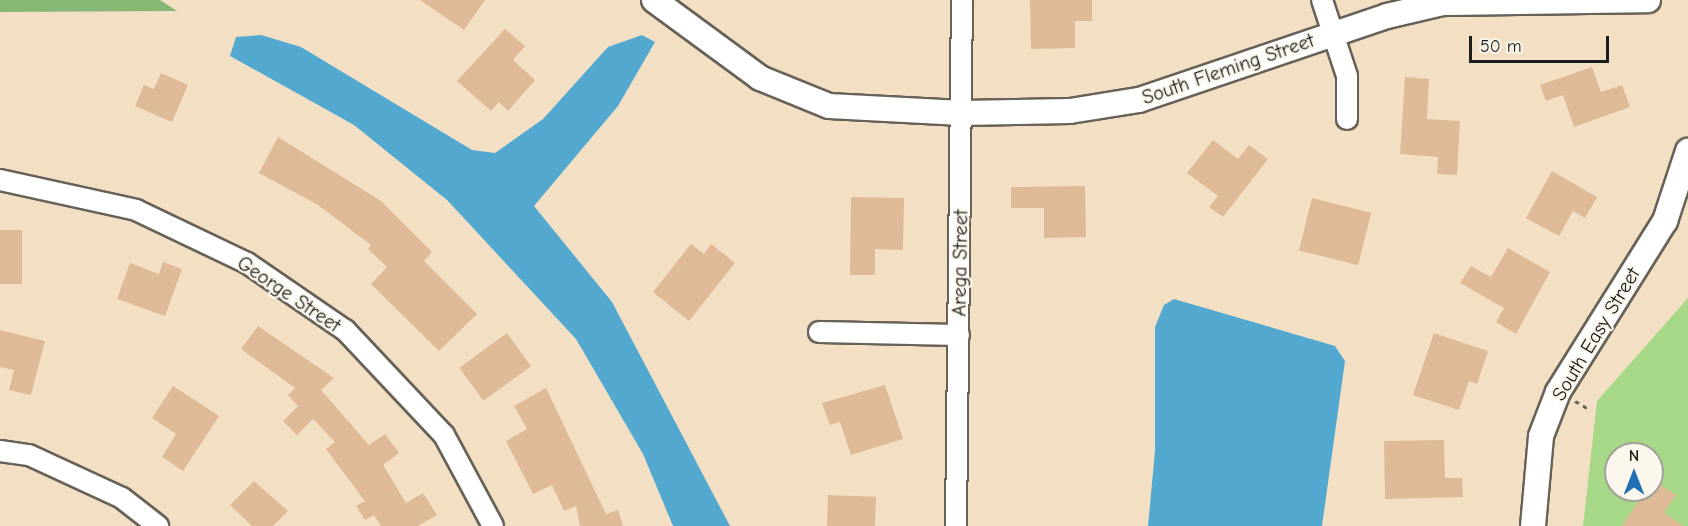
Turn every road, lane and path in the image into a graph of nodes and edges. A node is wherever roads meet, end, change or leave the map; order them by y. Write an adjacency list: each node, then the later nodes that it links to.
1 (654, 0): 6 (street, South Fleming Street)
2 (962, 0): 6 (street, Arega Street)
3 (1322, 0): 5 (street)
4 (1648, 0): 5 (street, South Fleming Street)
5 (1333, 34): 6 (street, South Fleming Street); 7 (street)
6 (962, 113): 11 (street, Arega Street)
7 (1347, 119)
8 (1688, 151): 16 (street, South Easy Street)
9 (0, 180): 14 (street, George Street)
10 (819, 332): 11 (street)
11 (959, 335): 15 (street, Arega Street)
12 (0, 451): 13 (street)
13 (158, 526)
14 (493, 526)
15 (956, 526)
16 (1533, 526)

